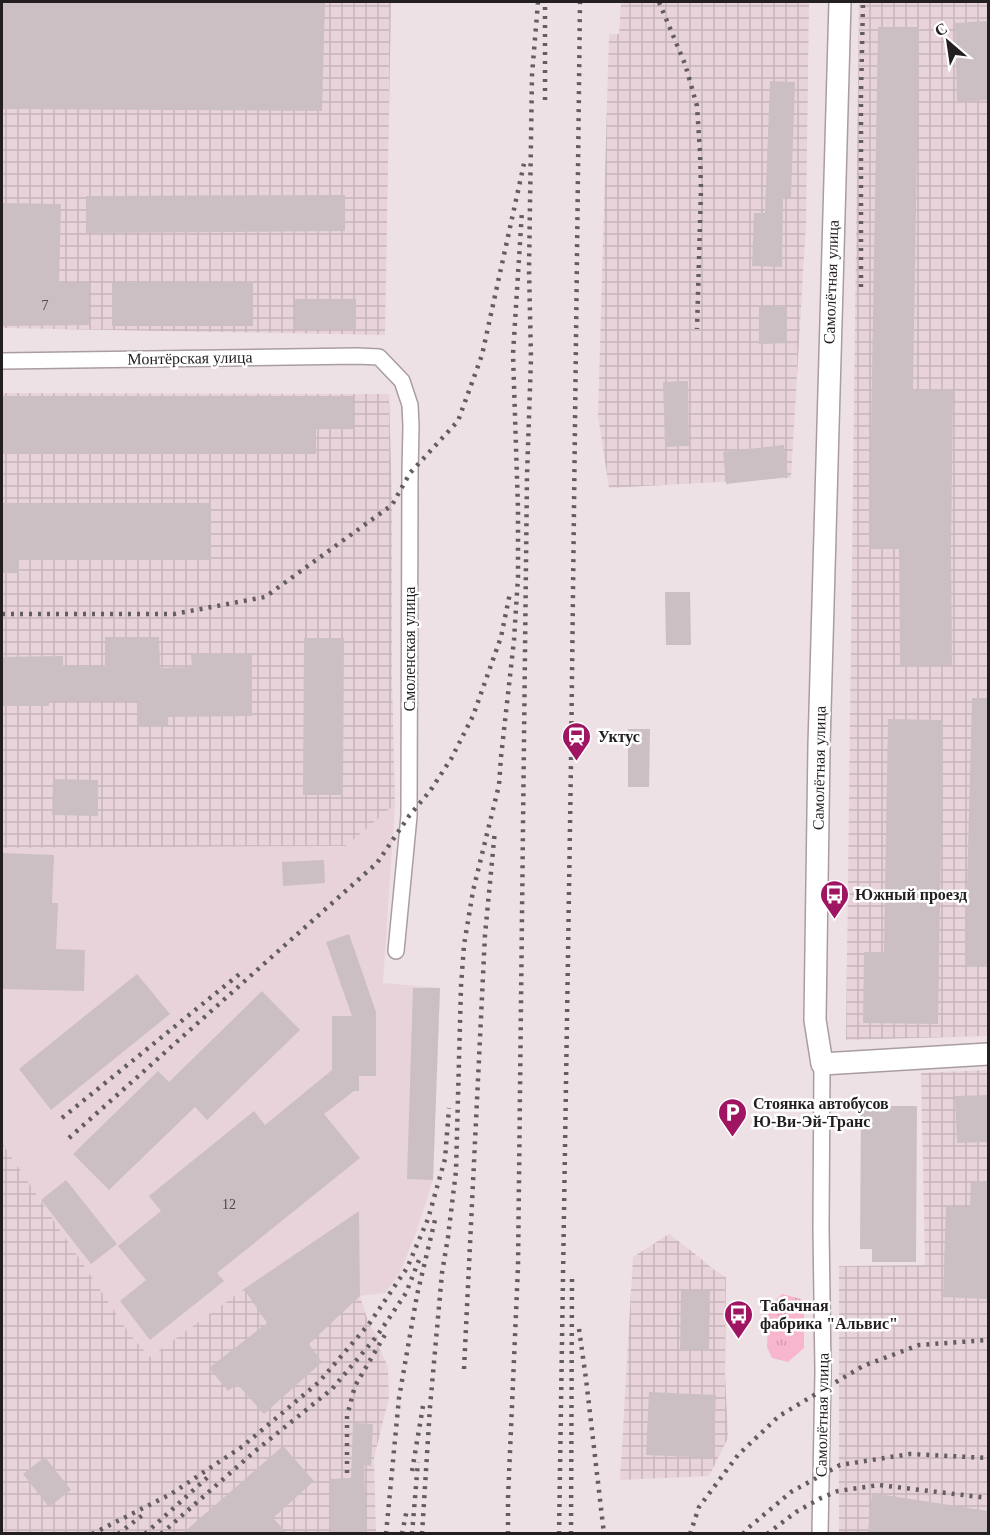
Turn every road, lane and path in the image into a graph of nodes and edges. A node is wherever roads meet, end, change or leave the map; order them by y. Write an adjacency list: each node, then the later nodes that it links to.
1 (840, 2): 6 (main road, Самолётная улица)
2 (379, 357): 3 (street, Монтёрская улица); 4 (street, Смоленская улица)
3 (2, 361)
4 (396, 951)
5 (988, 1054): 6 (main road)
6 (822, 1064): 7 (street, Самолётная улица)
7 (820, 1533)

